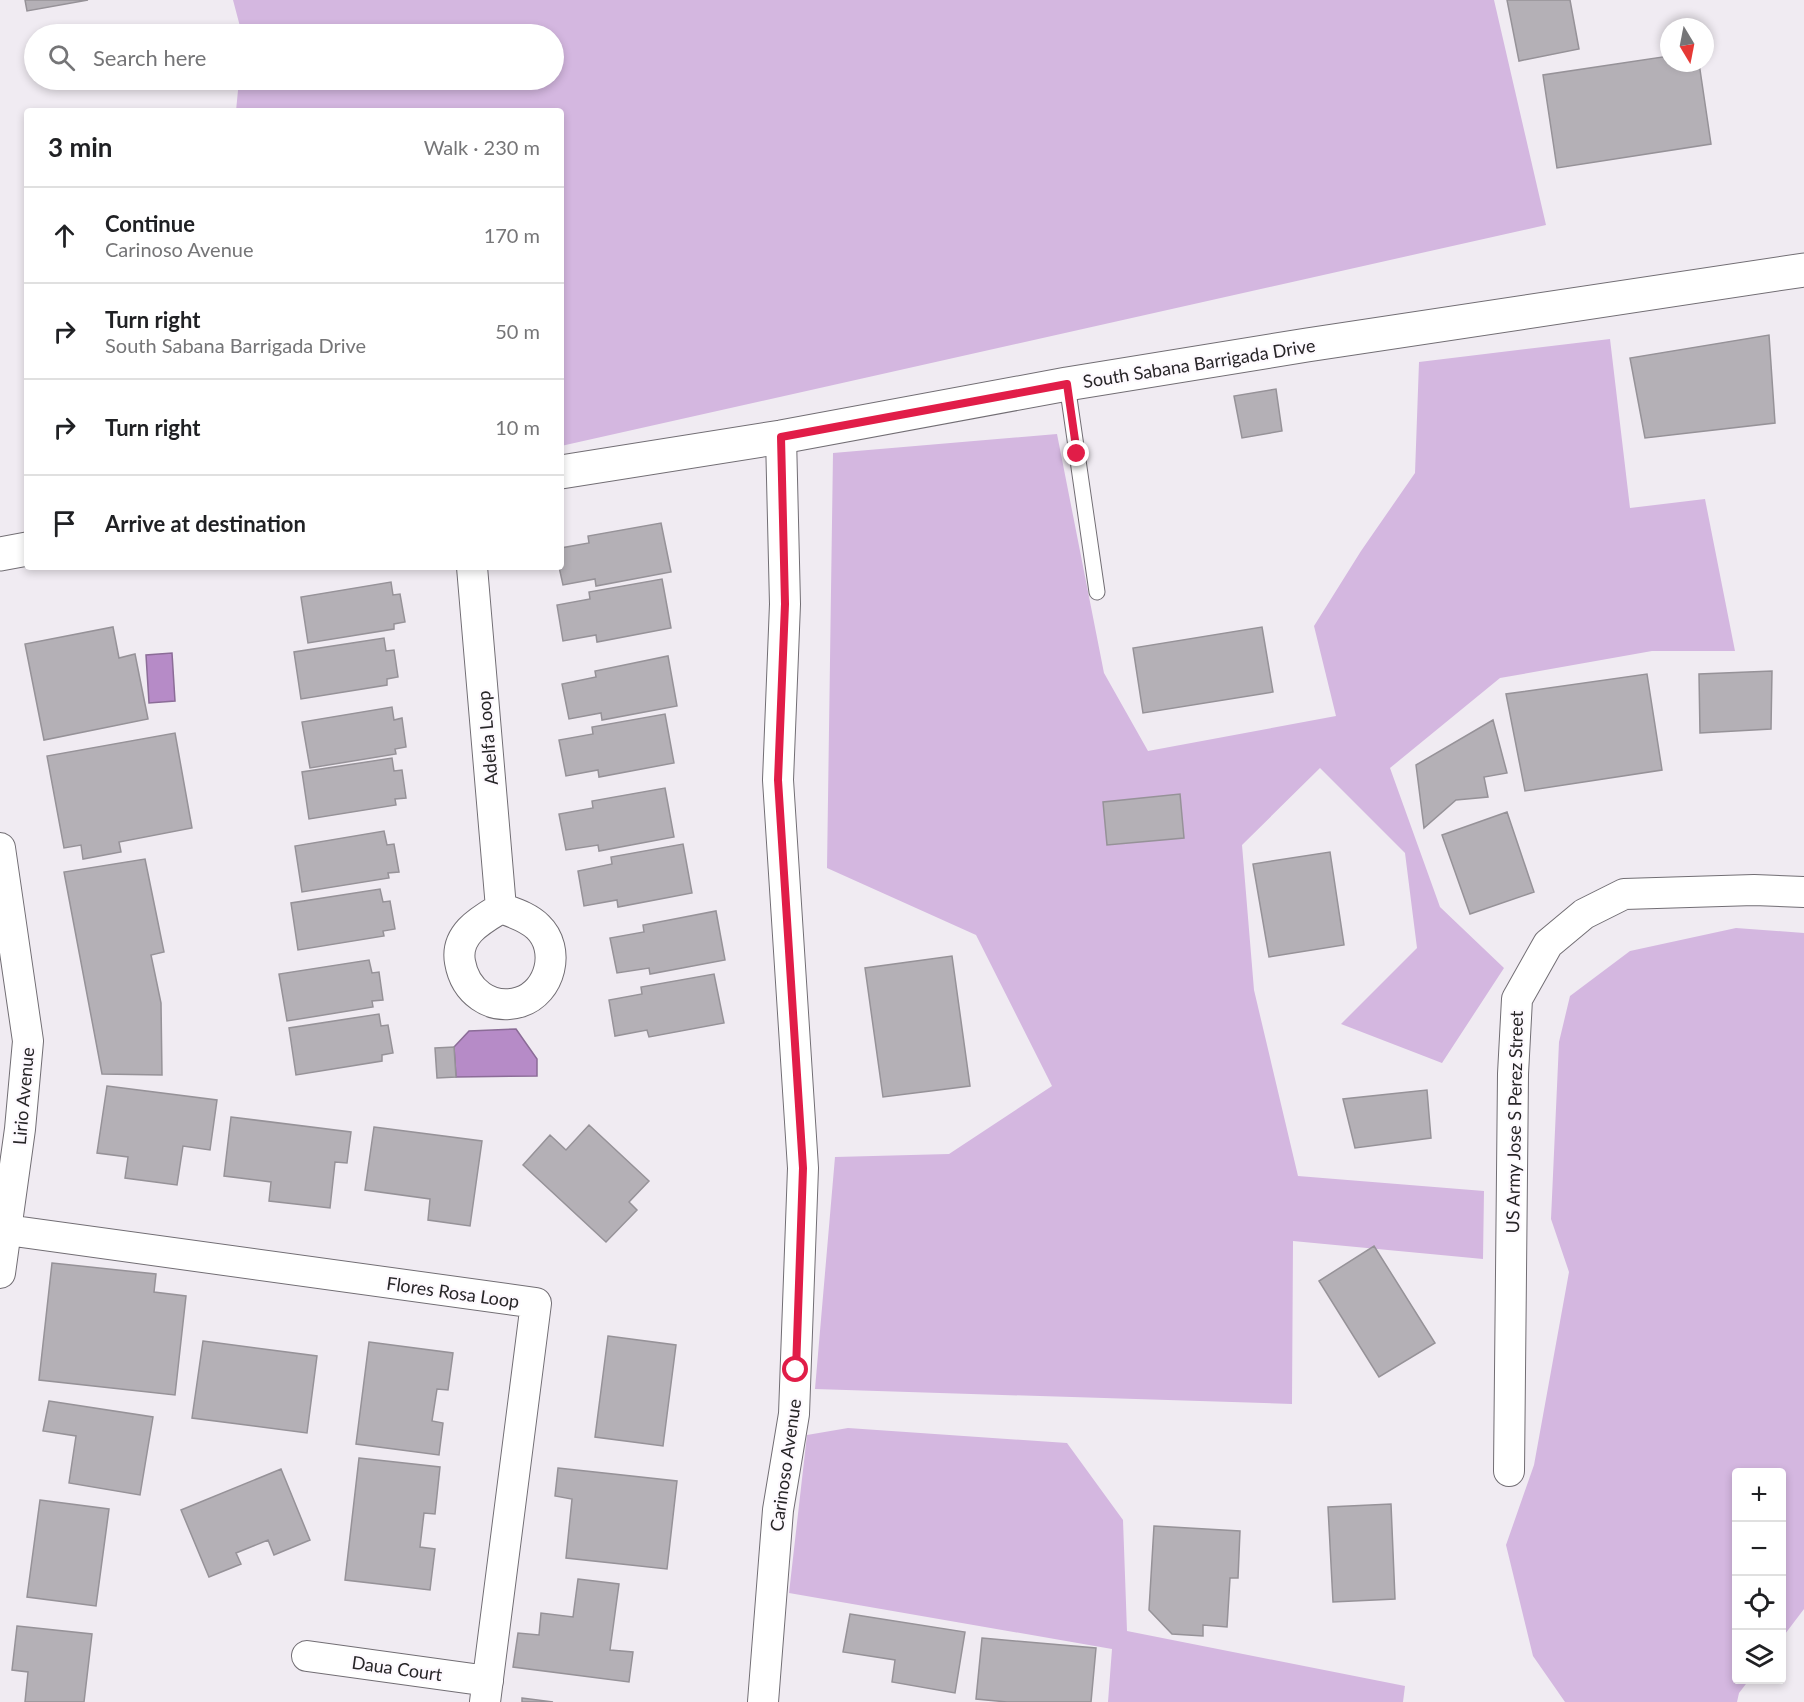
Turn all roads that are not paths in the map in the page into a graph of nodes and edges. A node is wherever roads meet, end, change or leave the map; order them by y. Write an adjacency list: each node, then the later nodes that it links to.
1 (1804, 270): 2 (main road, South Sabana Barrigada Drive)
2 (1067, 384): 3 (main road, South Sabana Barrigada Drive); 8 (lane)
3 (781, 437): 4 (main road, South Sabana Barrigada Drive); 17 (street, Carinoso Avenue)
4 (564, 472)
5 (24, 550): 6 (main road)
6 (0, 554)
7 (472, 570): 11 (street, Adelfa Loop)
8 (1097, 592)
9 (0, 848): 12 (street, Lirio Avenue)
10 (1804, 892): 14 (street, US Army Jose S Perez Street)
11 (501, 908)
12 (7, 1230): 13 (street, Lirio Avenue); 16 (street, Flores Rosa Loop)
13 (0, 1273)
14 (1509, 1471)
15 (307, 1656): 16 (street, Daua Court)
16 (486, 1691)
17 (763, 1702)

